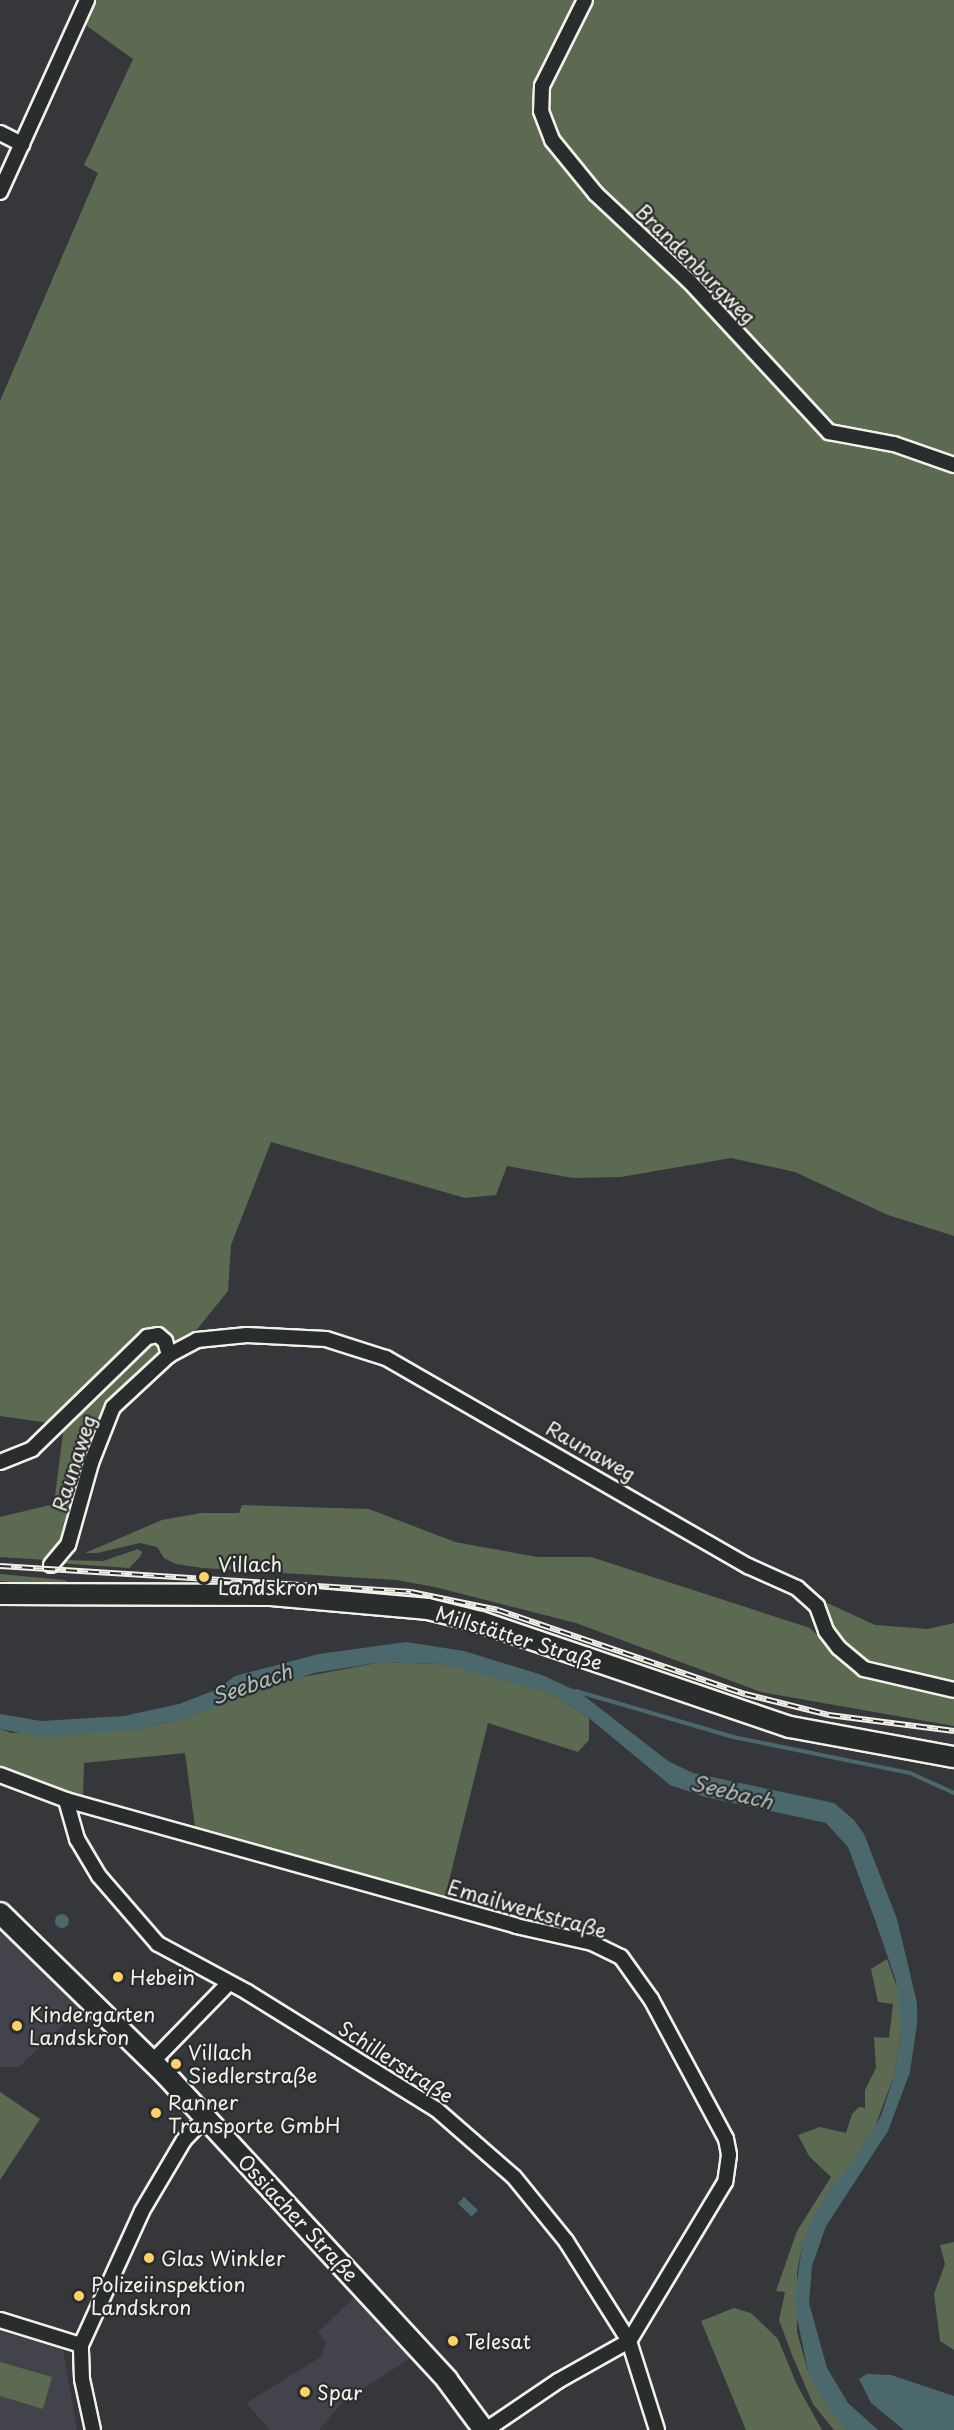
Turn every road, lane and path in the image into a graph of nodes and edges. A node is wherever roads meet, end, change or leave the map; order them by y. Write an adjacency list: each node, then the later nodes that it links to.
1 (87, 0): 4 (street)
2 (585, 0): 6 (street, Brandenburgweg)
3 (0, 133): 4 (street)
4 (22, 144): 5 (street)
5 (0, 192)
6 (954, 465)
7 (169, 1355): 8 (street, Raunaweg); 9 (street, Raunaweg); 11 (street, Raunaweg)
8 (0, 1462)
9 (51, 1565)
10 (0, 1594): 12 (street, Millstätter Straße)
11 (954, 1690)
12 (954, 1757)
13 (0, 1775): 14 (street, Emailwerkstraße)
14 (66, 1800): 16 (street, Schillerstraße); 20 (street, Emailwerkstraße)
15 (0, 1913): 17 (street, Ossiacher Straße)
16 (228, 1984): 17 (street); 20 (street, Schillerstraße)
17 (153, 2061): 18 (street, Ossiacher Straße)
18 (206, 2118): 21 (street); 23 (street, Ossiacher Straße)
19 (0, 2320): 21 (street)
20 (629, 2341): 23 (street, Emailwerkstraße); 24 (street)
21 (81, 2345): 22 (street)
22 (93, 2430)
23 (485, 2430)
24 (657, 2430)

